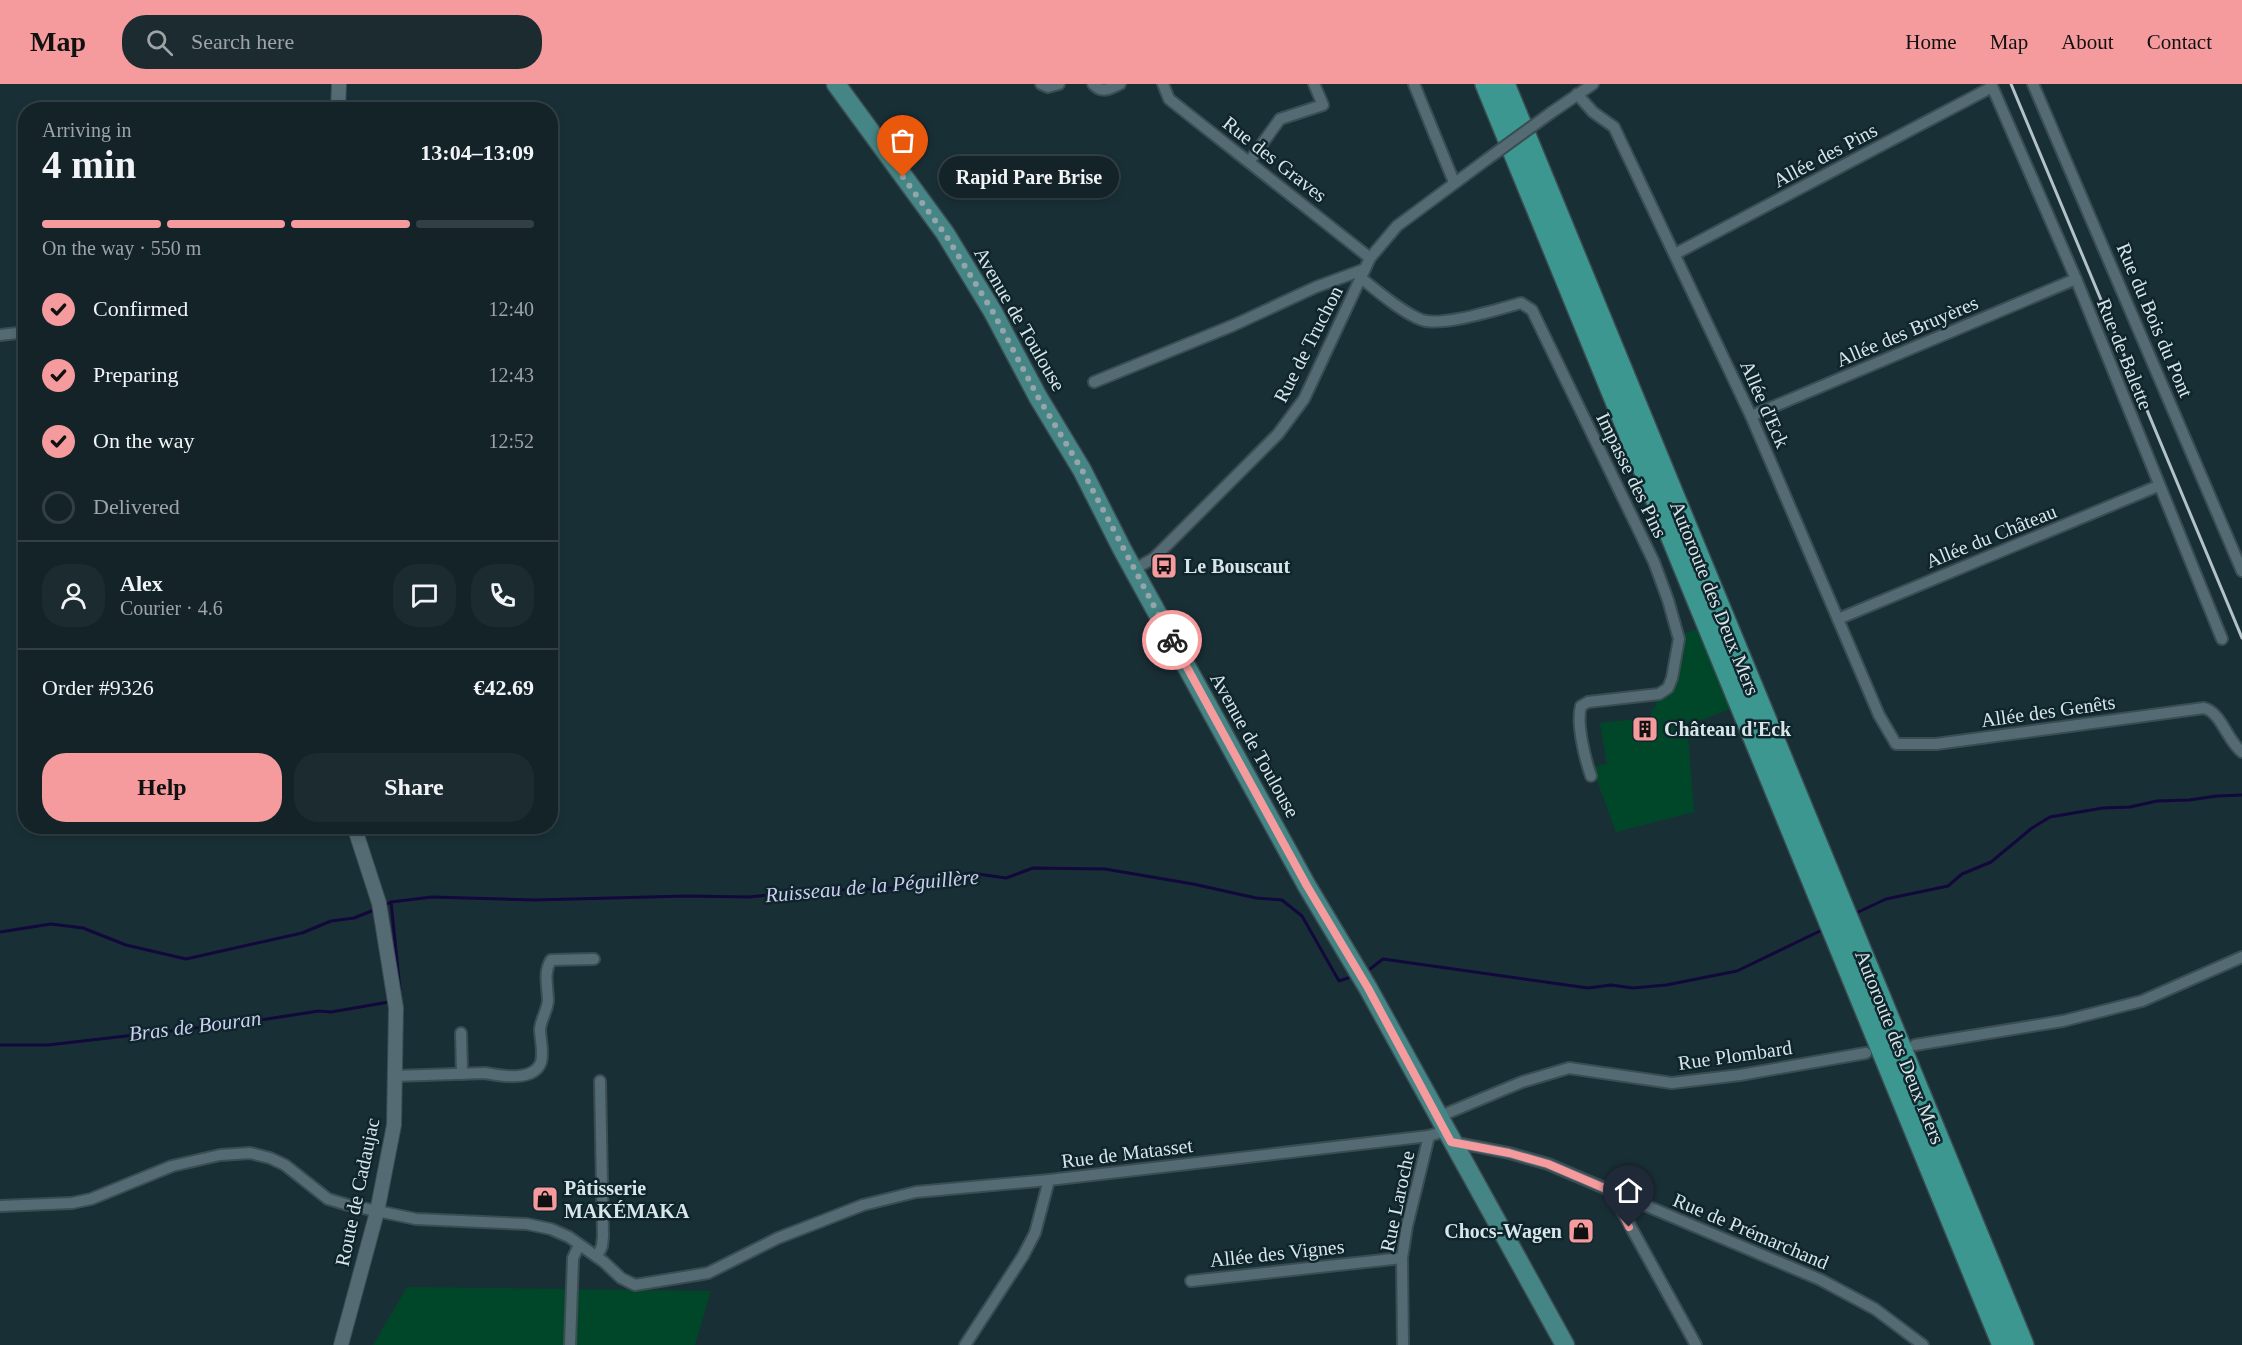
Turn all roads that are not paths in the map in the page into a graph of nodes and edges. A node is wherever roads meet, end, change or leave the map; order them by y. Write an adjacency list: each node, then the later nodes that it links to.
1 (339, 84): 16 (street)
2 (836, 84): 30 (main road, Avenue de Toulouse)
3 (1041, 84): 4 (street)
4 (1059, 84)
5 (1093, 84): 6 (street)
6 (1120, 84)
7 (1163, 84): 17 (street, Rue des Graves)
8 (1314, 84): 17 (street)
9 (1414, 84): 18 (street)
10 (1486, 84): 62 (highway, Autoroute des Deux Mers)
11 (1504, 84): 63 (highway, Autoroute des Deux Mers)
12 (1593, 84): 15 (street)
13 (2033, 84): 29 (street, Rue du Bois du Pont)
14 (1992, 85): 19 (street, Allée des Pins); 22 (street, Rue de Balette)
15 (1577, 94): 18 (street, Rue de Truchon, bridge); 19 (street, Allée d'Eck)
16 (338, 102)
17 (1249, 162): 20 (street, Rue des Graves)
18 (1454, 182): 20 (street, Rue de Truchon)
19 (1675, 254): 26 (street, Allée d'Eck)
20 (1370, 258): 21 (street, Rue de Truchon)
21 (1363, 274): 25 (street); 30 (street, Rue de Truchon); 36 (street, Impasse des Pins)
22 (2076, 279): 26 (street, Allée des Bruyères); 27 (street, Rue de Balette)
23 (18, 333): 24 (street)
24 (0, 335)
25 (1094, 382)
26 (1751, 416): 32 (street, Allée d'Eck)
27 (2158, 486): 32 (street, Allée du Château); 33 (street, Rue de Balette)
28 (2242, 538): 29 (street)
29 (2230, 543): 31 (street, Rue du Bois du Pont)
30 (1133, 570): 46 (main road, Avenue de Toulouse)
31 (2242, 571)
32 (1838, 619): 34 (street, Allée d'Eck)
33 (2222, 639)
34 (1896, 744): 35 (street, Allée des Genêts)
35 (2242, 752)
36 (1591, 776)
37 (357, 834): 44 (street, Route de Cadaujac)
38 (2242, 957): 41 (street)
39 (594, 959): 43 (street)
40 (461, 1033): 43 (street)
41 (1916, 1045)
42 (1866, 1053): 46 (street, Rue Plombard)
43 (462, 1074): 44 (street)
44 (395, 1076): 50 (street, Route de Cadaujac)
45 (600, 1081): 52 (street)
46 (1441, 1131): 47 (street, Rue de Matasset); 48 (street, Rue de Prémarchand); 53 (street, Rue Laroche); 59 (main road, Avenue de Toulouse)
47 (1049, 1180): 52 (street, Rue de Matasset); 57 (street)
48 (1611, 1191): 60 (street); 61 (street, Rue de Prémarchand)
49 (0, 1206): 50 (street, Rue de Matasset)
50 (377, 1212): 51 (street, Rue de Matasset); 55 (street, Route de Cadaujac)
51 (579, 1245): 52 (street, Rue de Matasset); 56 (street)
52 (597, 1257)
53 (1402, 1258): 54 (street, Allée des Vignes); 58 (street, Rue Laroche)
54 (1191, 1281)
55 (341, 1345)
56 (570, 1345)
57 (965, 1345)
58 (1403, 1345)
59 (1565, 1345)
60 (1696, 1345)
61 (1923, 1345)
62 (2003, 1345)
63 (2023, 1345)

